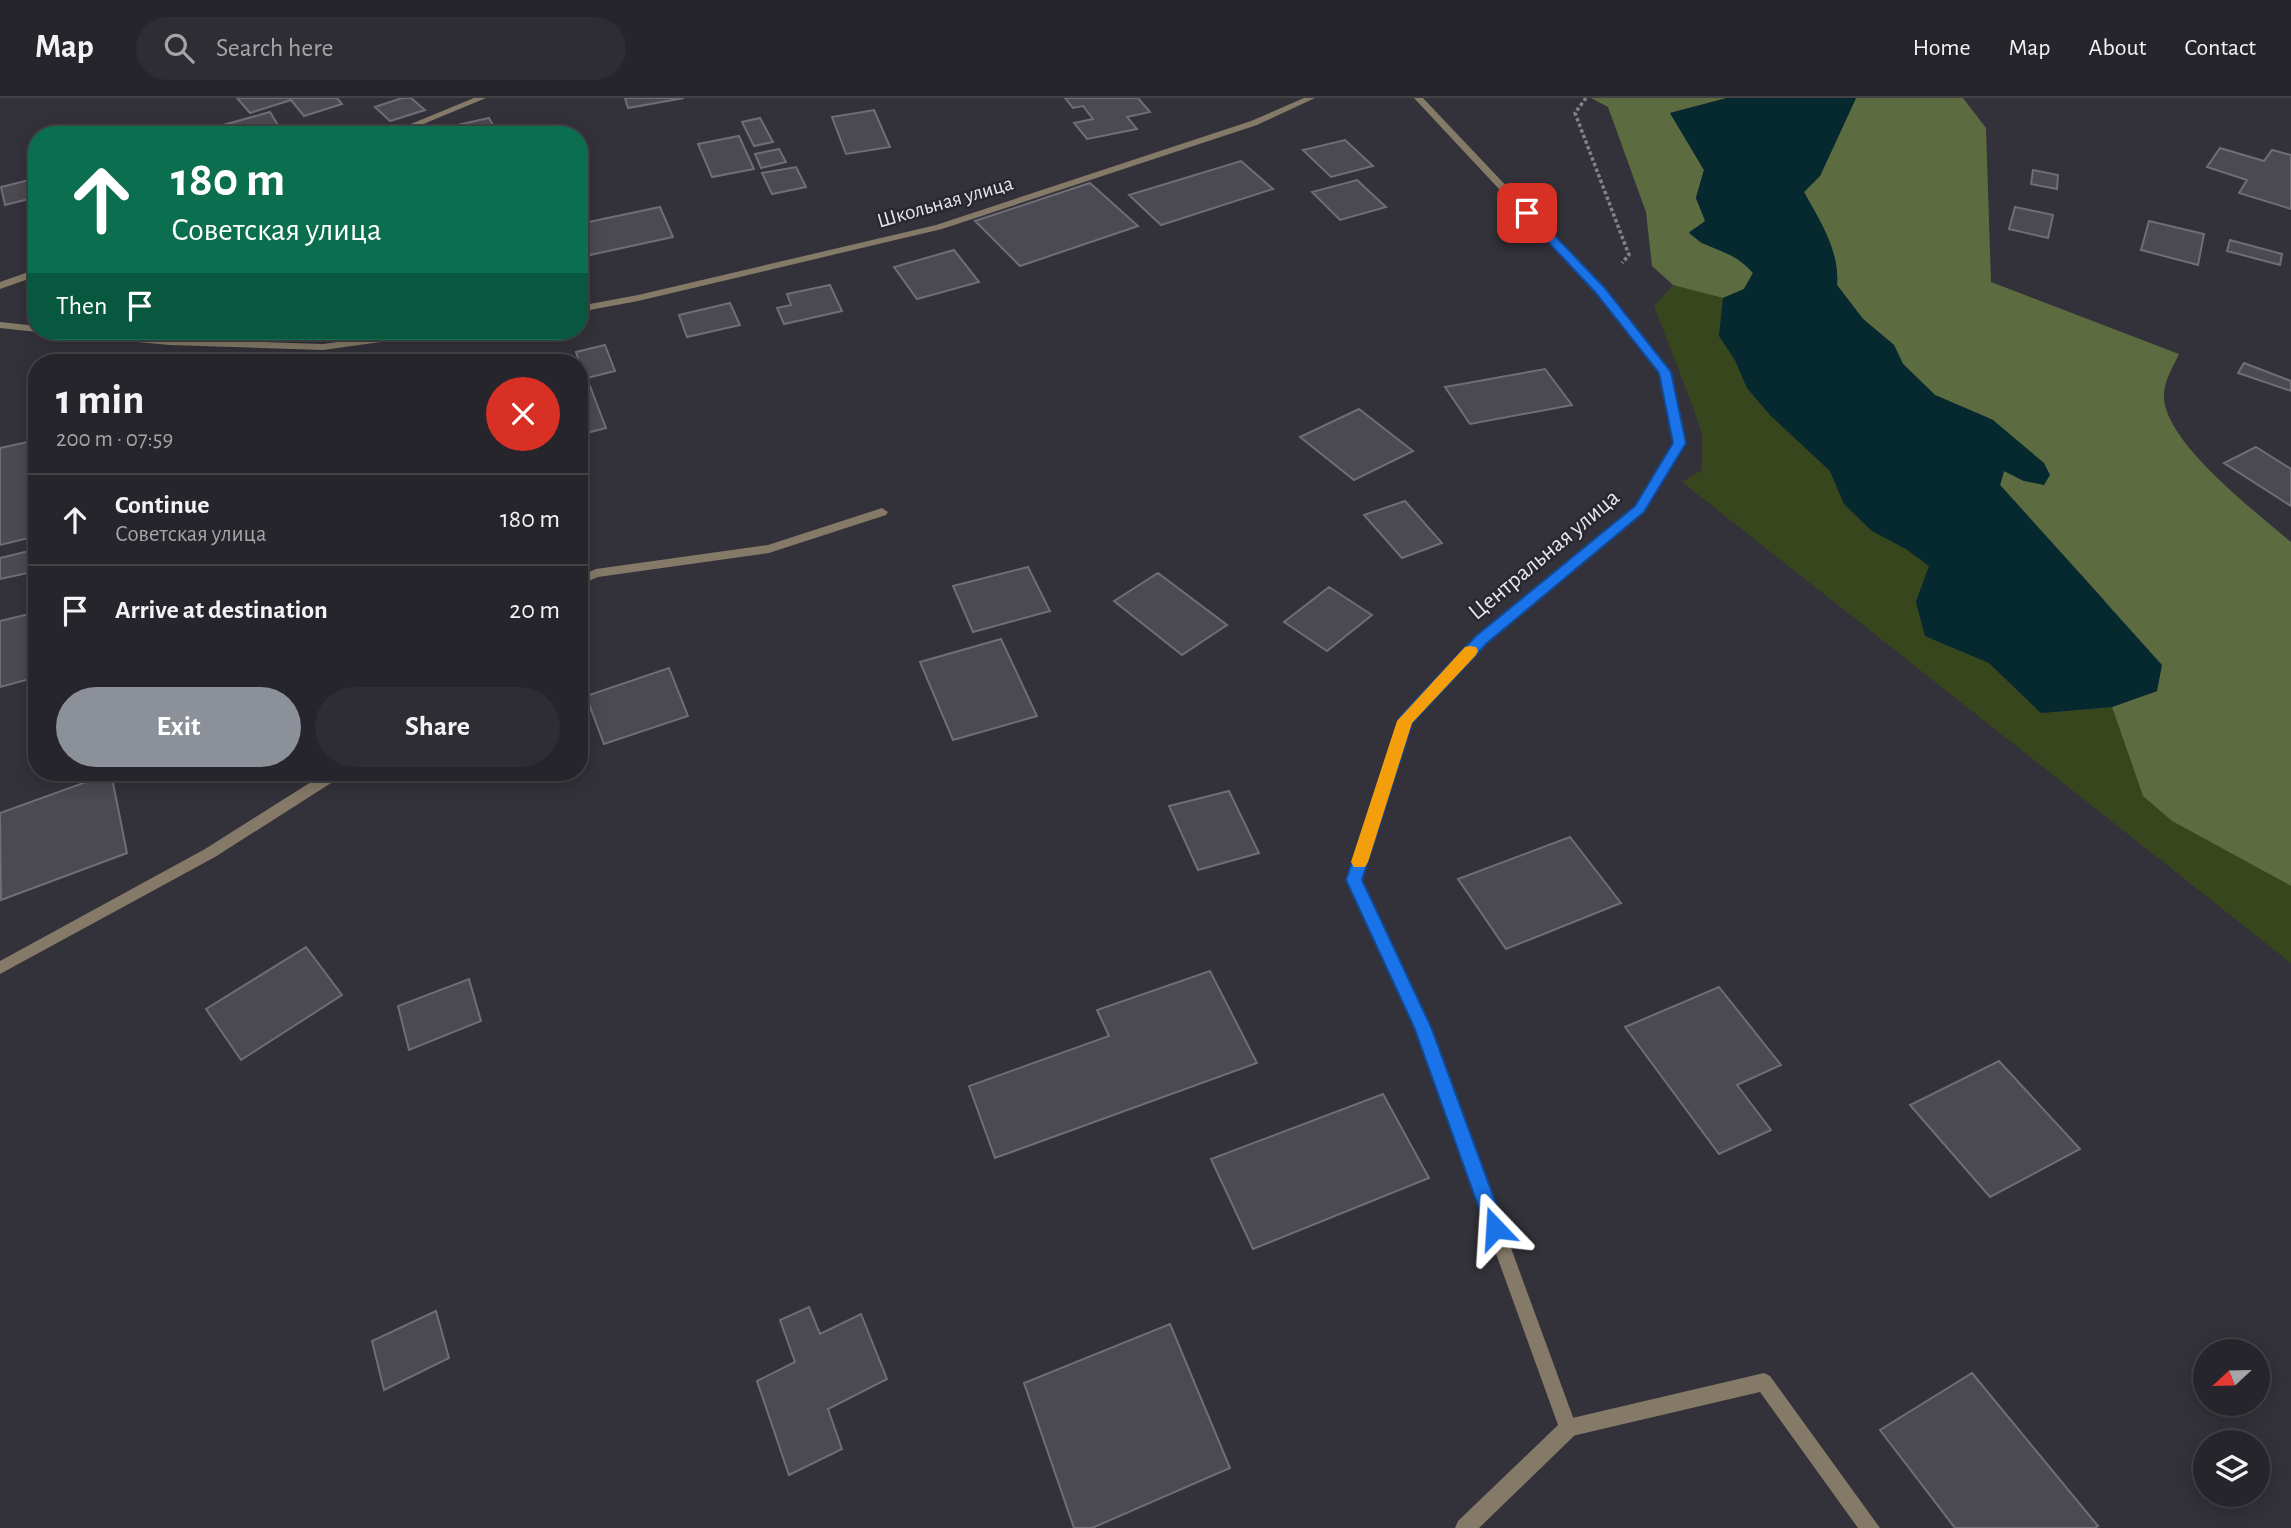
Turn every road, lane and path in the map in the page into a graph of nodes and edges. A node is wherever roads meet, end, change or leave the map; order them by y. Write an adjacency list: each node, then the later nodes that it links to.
1 (482, 98): 5 (street)
2 (1311, 98): 9 (street, Школьная улица)
3 (1418, 98): 8 (street, Центральная улица)
4 (1586, 98): 8 (path)
5 (411, 126)
6 (28, 275): 7 (street)
7 (0, 286)
8 (1600, 290): 18 (street, Центральная улица)
9 (588, 307)
10 (0, 325): 11 (street)
11 (28, 328)
12 (148, 340): 13 (street)
13 (374, 340)
14 (882, 512): 15 (street)
15 (588, 577)
16 (323, 781): 17 (street)
17 (0, 968)
18 (1568, 1428): 19 (street); 20 (street)
19 (1465, 1528)
20 (1870, 1528)

